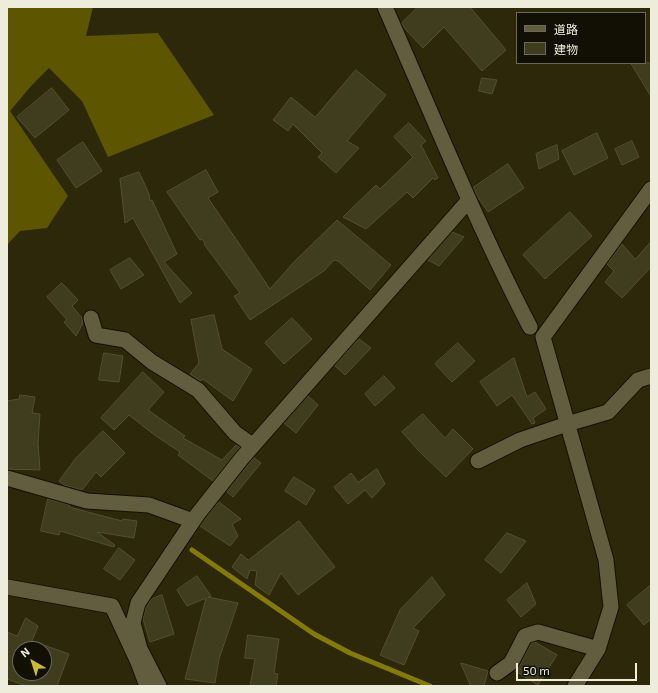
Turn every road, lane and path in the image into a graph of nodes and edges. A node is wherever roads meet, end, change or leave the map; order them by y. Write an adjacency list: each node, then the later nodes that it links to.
1 (385, 7): 3 (street)
2 (651, 190): 7 (street)
3 (469, 200): 5 (street); 8 (street)
4 (91, 318): 8 (street)
5 (530, 327)
6 (647, 379): 7 (street)
7 (567, 424): 9 (street); 13 (street)
8 (252, 445): 11 (street)
9 (478, 462)
10 (7, 478): 11 (street)
11 (193, 521): 16 (street)
12 (7, 587): 15 (street)
13 (598, 649): 14 (street); 17 (street)
14 (497, 673)
15 (146, 686)
16 (159, 686)
17 (575, 686)

